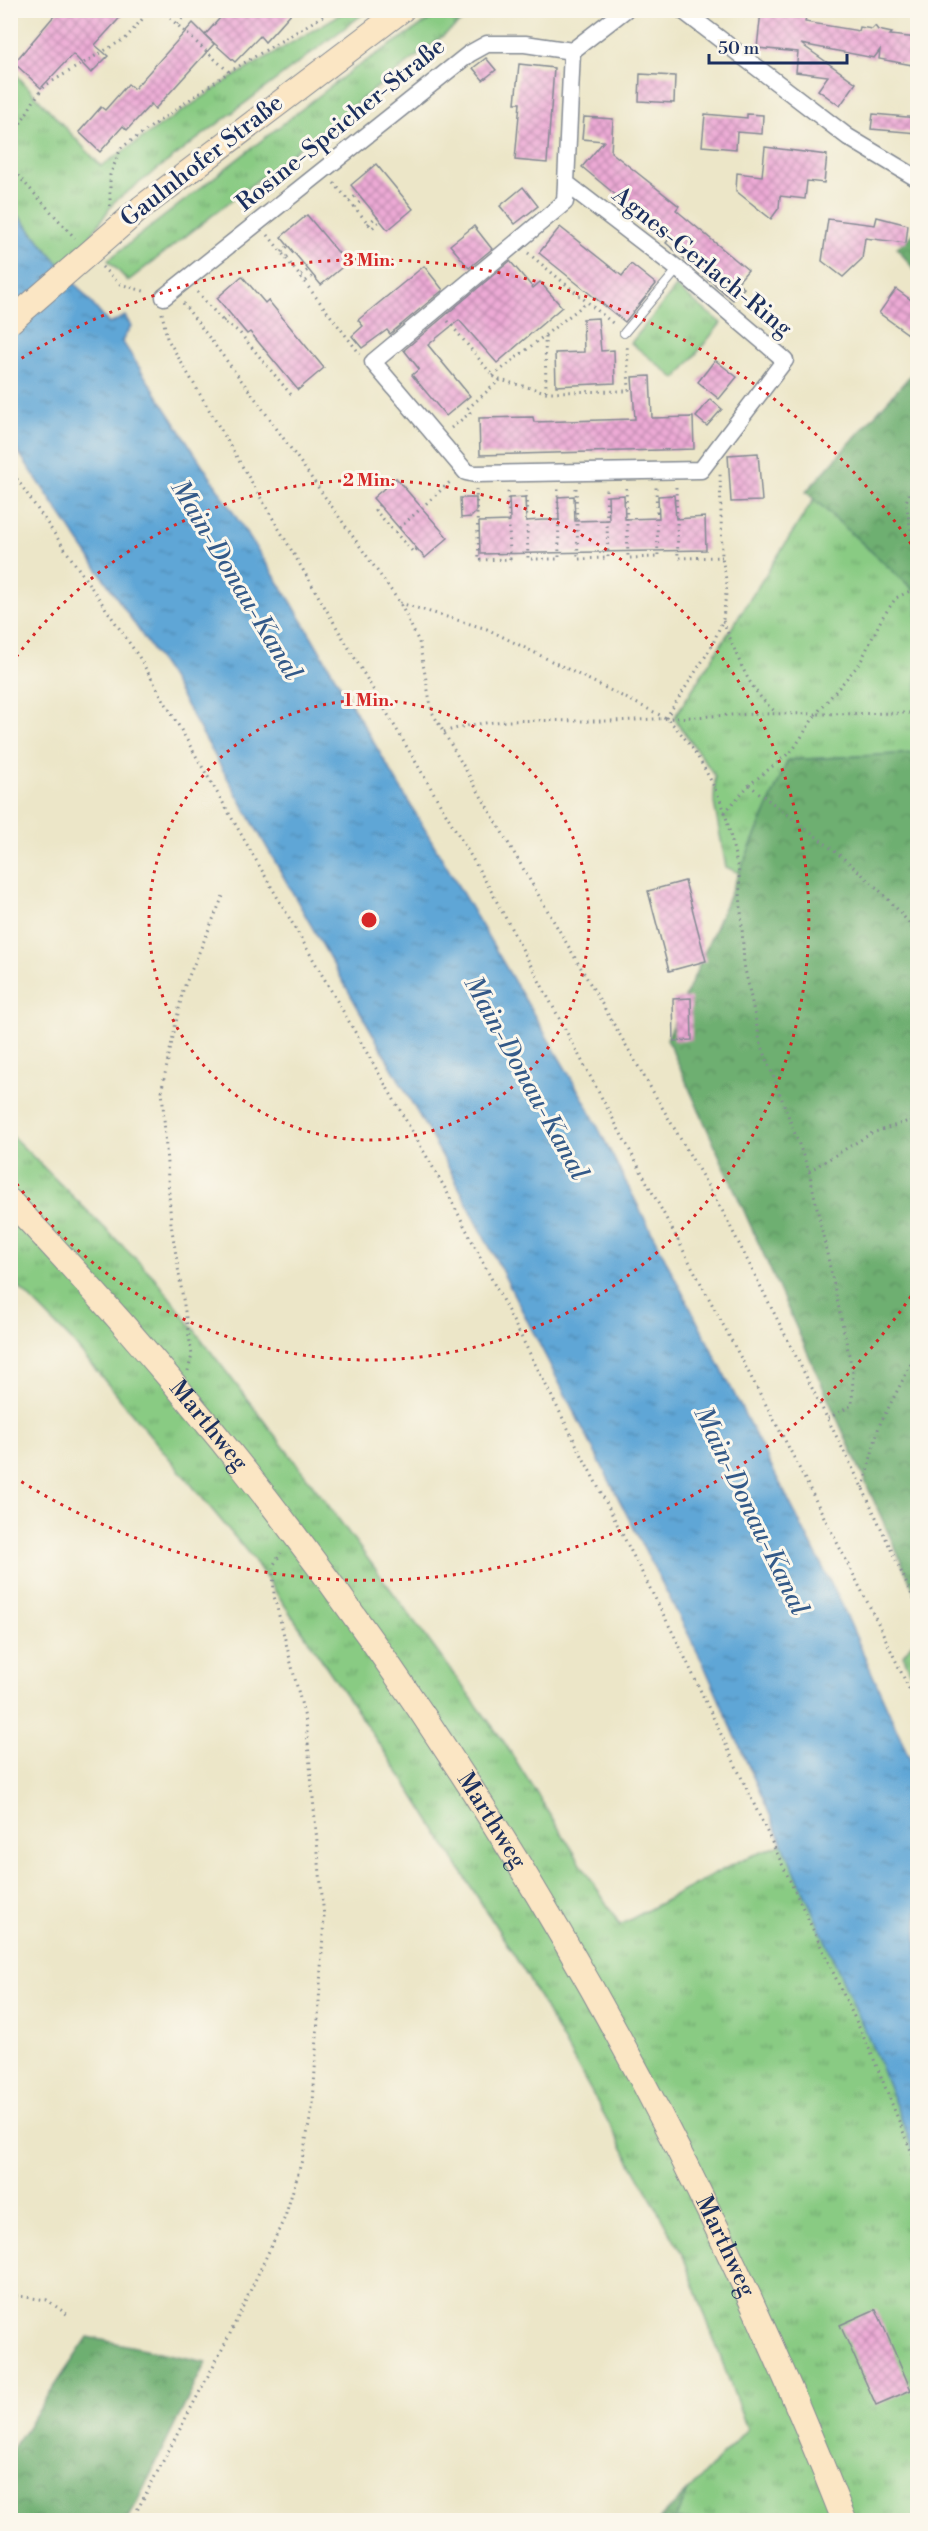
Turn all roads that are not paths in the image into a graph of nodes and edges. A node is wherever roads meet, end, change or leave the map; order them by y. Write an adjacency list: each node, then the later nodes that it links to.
1 (402, 10): 9 (main road, Gaulnhofer Straße, bridge)
2 (625, 10): 4 (street)
3 (692, 13): 5 (street)
4 (572, 51): 6 (street); 8 (street, Rosine-Speicher-Straße)
5 (918, 179)
6 (566, 183): 7 (street, Agnes-Gerlach-Ring); 7 (street, Agnes-Gerlach-Ring)
7 (678, 269): 10 (lane)
8 (164, 297)
9 (10, 322)
10 (624, 333)
11 (10, 1201): 12 (main road, Marthweg)
12 (844, 2520)

